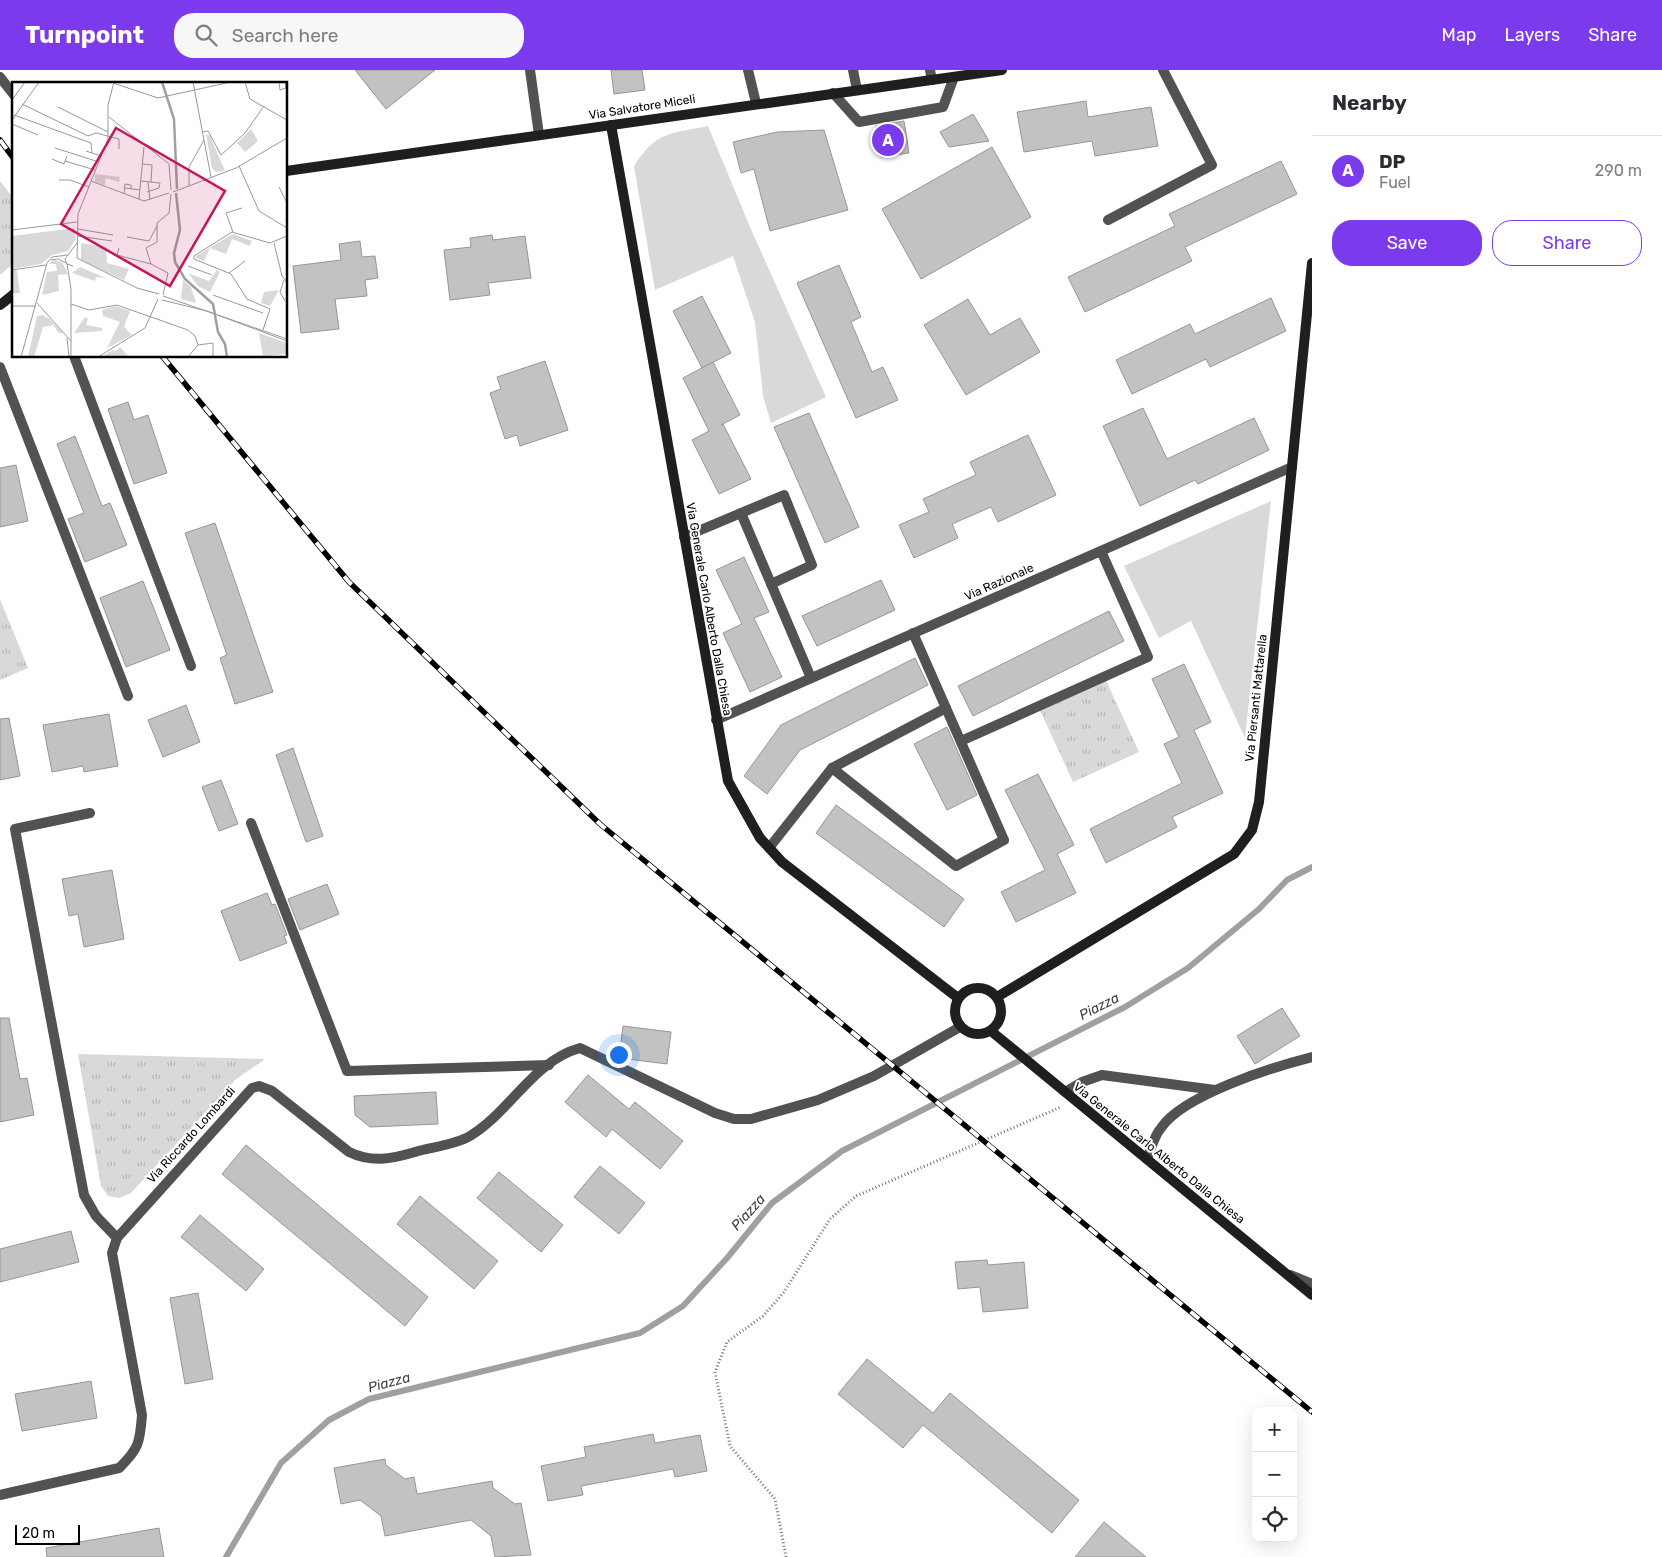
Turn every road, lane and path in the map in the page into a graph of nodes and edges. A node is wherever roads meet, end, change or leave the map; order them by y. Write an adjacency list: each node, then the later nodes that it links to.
1 (530, 70): 14 (street)
2 (748, 70): 12 (street)
3 (853, 70): 9 (street)
4 (1002, 70): 8 (street, Via Salvatore Miceli)
5 (1163, 70): 16 (street)
6 (931, 75): 8 (street, Via Salvatore Miceli); 9 (street, Via Salvatore Miceli)
7 (0, 77): 10 (street)
8 (954, 77): 11 (street)
9 (857, 90): 11 (street, Via Salvatore Miceli)
10 (12, 92)
11 (833, 93): 12 (street, Via Salvatore Miceli)
12 (756, 103): 13 (street, Via Salvatore Miceli)
13 (611, 125): 14 (street, Via Salvatore Miceli); 24 (street, Via Generale Carlo Alberto Dalla Chiesa)
14 (539, 135): 15 (street, Via Salvatore Miceli)
15 (288, 171)
16 (1108, 220)
17 (1312, 263): 22 (street, Via Piersanti Mattarella)
18 (12, 296): 19 (street)
19 (0, 305)
20 (75, 358): 28 (street)
21 (0, 367): 30 (street)
22 (1292, 467): 25 (street, Via Razionale); 38 (street, Via Piersanti Mattarella)
23 (741, 513): 24 (street); 26 (street); 26 (street)
24 (684, 538): 32 (street, Via Generale Carlo Alberto Dalla Chiesa)
25 (1101, 551): 27 (street, Via Razionale); 33 (street)
26 (771, 584): 29 (street)
27 (913, 633): 29 (street, Via Razionale); 31 (street)
28 (191, 666)
29 (811, 678): 32 (street, Via Razionale)
30 (128, 696)
31 (946, 708): 33 (street); 34 (street)
32 (716, 720): 37 (street, Via Generale Carlo Alberto Dalla Chiesa)
33 (961, 741): 34 (street)
34 (832, 768): 37 (street)
35 (90, 812): 48 (street)
36 (251, 823): 43 (street)
37 (769, 848): 39 (street, Via Generale Carlo Alberto Dalla Chiesa)
38 (997, 997): 39 (street); 41 (street)
39 (958, 998): 40 (street)
40 (960, 1026): 41 (street); 43 (street, Via Riccardo Lombardi)
41 (991, 1031): 45 (street, Via Generale Carlo Alberto Dalla Chiesa)
42 (1312, 1058): 44 (street)
43 (549, 1065): 48 (street, Via Riccardo Lombardi)
44 (1215, 1090): 45 (street); 47 (street)
45 (1065, 1092): 46 (street, Via Generale Carlo Alberto Dalla Chiesa)
46 (1076, 1101): 47 (street, Via Generale Carlo Alberto Dalla Chiesa); 53 (path)
47 (1147, 1159): 49 (street, Via Generale Carlo Alberto Dalla Chiesa)
48 (117, 1238): 52 (street)
49 (1285, 1273): 50 (street); 51 (street, Via Generale Carlo Alberto Dalla Chiesa)
50 (1312, 1284)
51 (1312, 1295)
52 (0, 1495)
53 (786, 1557)

